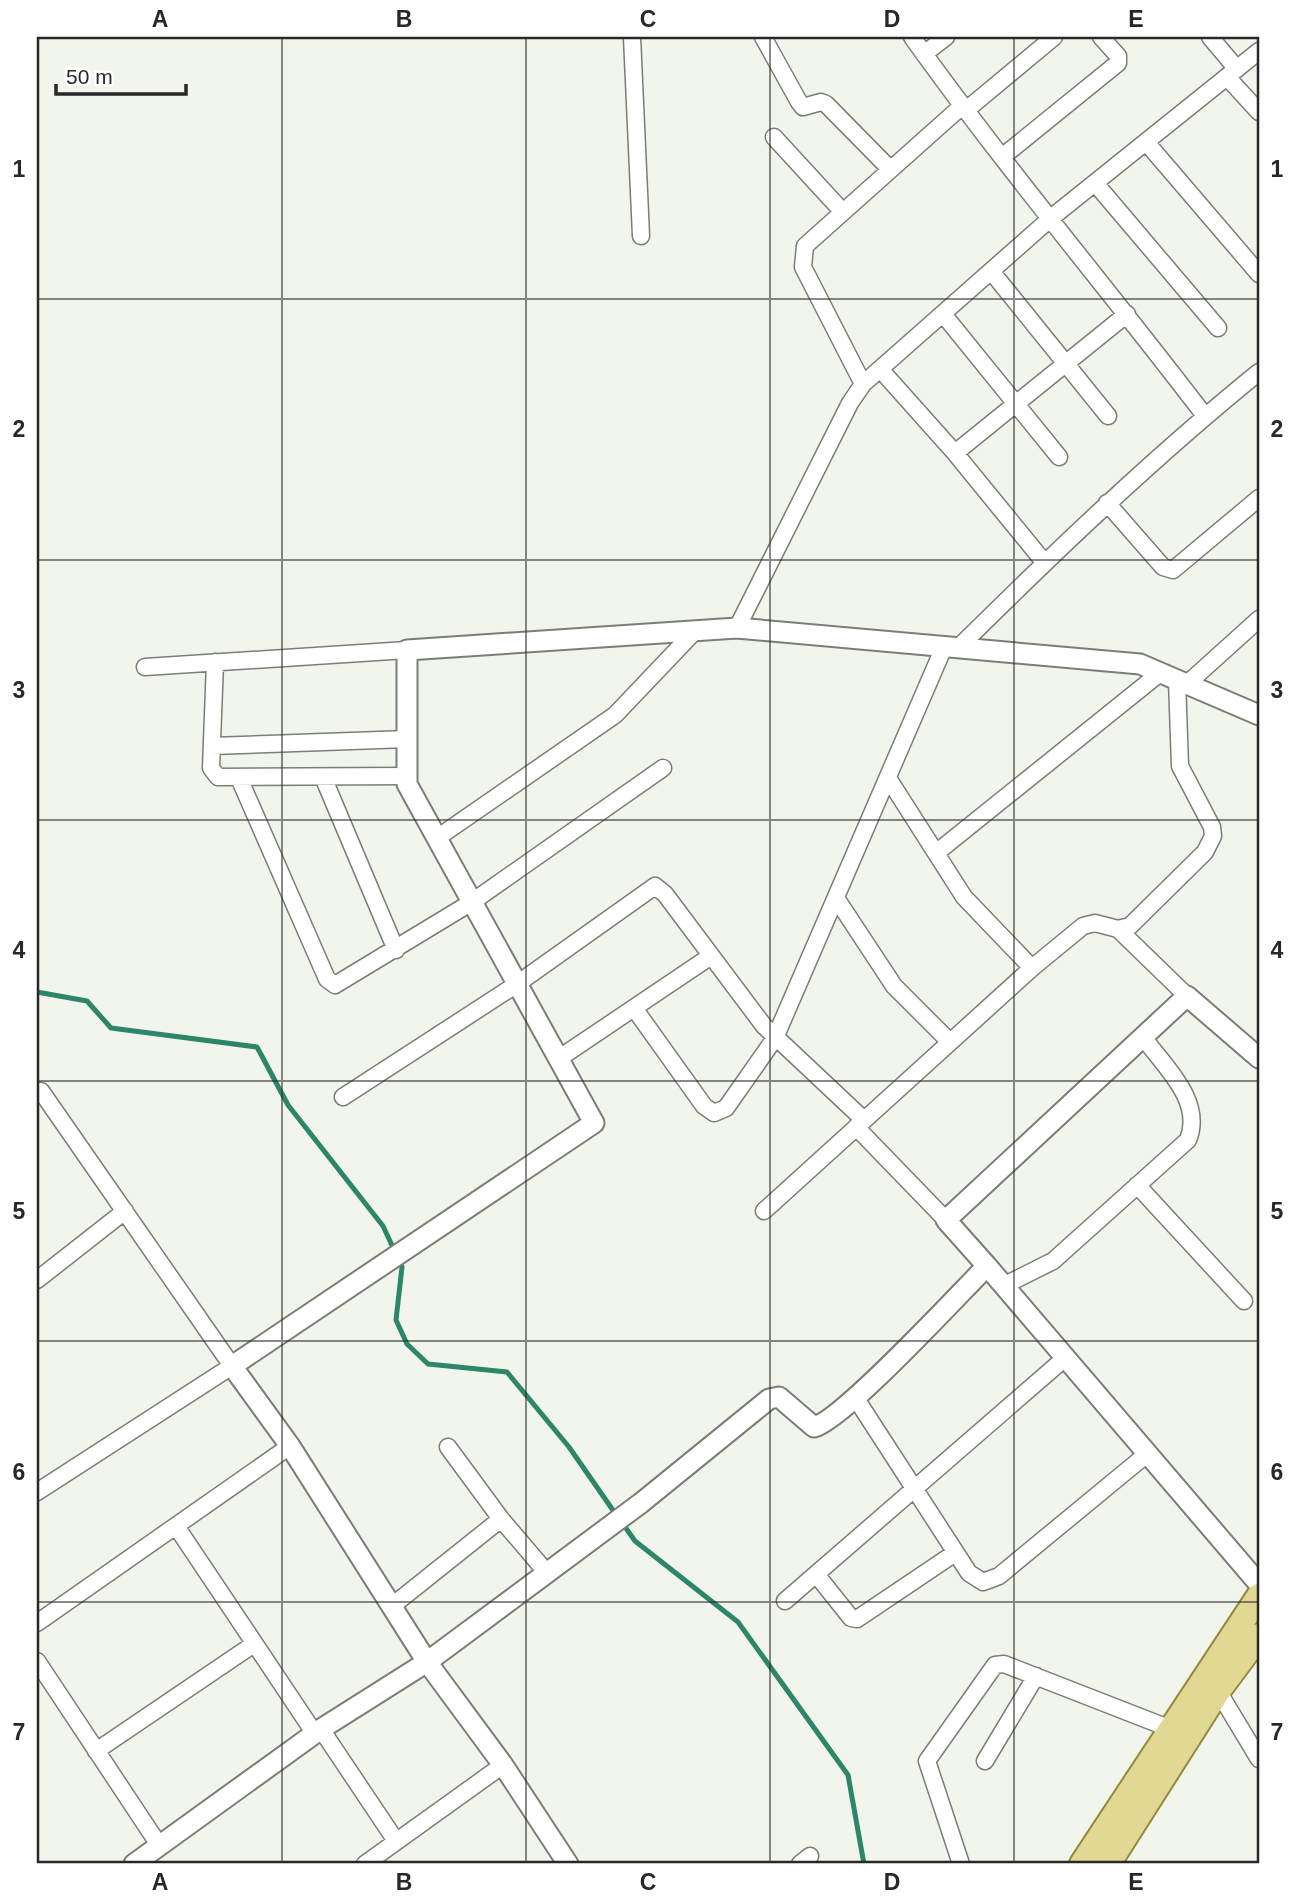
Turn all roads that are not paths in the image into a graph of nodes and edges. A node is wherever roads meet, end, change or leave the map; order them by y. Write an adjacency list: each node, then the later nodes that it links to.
1 (632, 37): 20 (street)
2 (763, 37): 16 (street)
3 (912, 37): 9 (street)
4 (946, 37): 9 (street)
5 (1054, 37): 11 (street)
6 (1101, 37): 15 (street)
7 (1210, 37): 10 (street)
8 (1259, 51): 10 (street)
9 (924, 54): 11 (street)
10 (1232, 73): 12 (street); 14 (street)
11 (963, 109): 15 (street); 16 (street)
12 (1259, 112)
13 (774, 137): 18 (street)
14 (1146, 142): 17 (street); 22 (street)
15 (1002, 157): 19 (street)
16 (890, 169): 18 (street)
17 (1095, 183): 19 (street); 25 (street)
18 (842, 211): 29 (street)
19 (1051, 218): 21 (street); 24 (street)
20 (642, 236)
21 (991, 271): 23 (street); 26 (street)
22 (1259, 274)
23 (943, 314): 27 (street); 32 (street)
24 (1127, 314): 26 (street); 34 (street)
25 (1218, 328)
26 (1065, 364): 32 (street); 33 (street)
27 (880, 369): 29 (street); 35 (street)
28 (1259, 372): 30 (street)
29 (863, 384): 41 (street)
30 (1242, 386): 31 (street); 34 (street)
31 (1259, 392)
32 (1014, 405): 35 (street); 36 (street)
33 (1108, 416)
34 (1205, 416): 38 (street)
35 (955, 453): 39 (street)
36 (1059, 457)
37 (1259, 498): 38 (street)
38 (1107, 503): 39 (street)
39 (1044, 562): 43 (street)
40 (1258, 622): 47 (street)
41 (737, 628): 42 (street); 43 (street)
42 (695, 631): 44 (street); 56 (street)
43 (951, 647): 47 (street); 55 (street)
44 (407, 650): 45 (street); 49 (street)
45 (215, 662): 46 (street); 50 (street)
46 (145, 667)
47 (1175, 679): 48 (street); 57 (street); 60 (street)
48 (1259, 715)
49 (407, 739): 50 (street); 52 (street)
50 (212, 746): 54 (street)
51 (663, 768): 59 (street)
52 (407, 776): 53 (street); 56 (street)
53 (323, 777): 54 (street); 61 (street)
54 (239, 778): 61 (street)
55 (888, 778): 57 (street); 58 (street)
56 (437, 838): 59 (street)
57 (936, 853): 63 (street)
58 (836, 898): 68 (street); 69 (street)
59 (472, 902): 61 (street); 64 (street)
60 (1118, 929): 63 (street); 65 (street)
61 (396, 950)
62 (711, 956): 64 (street); 66 (street); 68 (street)
63 (1032, 968): 69 (street)
64 (517, 984): 71 (street); 73 (street)
65 (1187, 996): 67 (street); 70 (street)
66 (634, 1008): 68 (street); 71 (street)
67 (1143, 1037): 75 (street); 78 (street)
68 (775, 1038): 74 (street)
69 (950, 1042): 74 (street)
70 (1259, 1058)
71 (558, 1059): 84 (street)
72 (41, 1091): 76 (street)
73 (343, 1097)
74 (860, 1124): 77 (street); 78 (street)
75 (1137, 1185): 81 (street); 82 (street)
76 (125, 1211): 80 (street); 84 (street)
77 (764, 1211)
78 (946, 1220): 79 (street)
79 (987, 1266): 81 (street); 85 (street)
80 (37, 1280)
81 (1003, 1286): 83 (street)
82 (1244, 1301)
83 (1065, 1358): 88 (street); 89 (street)
84 (232, 1366): 86 (street); 90 (street)
85 (855, 1397): 89 (street); 94 (street)
86 (290, 1446): 92 (street); 99 (street)
87 (448, 1447): 91 (street)
88 (1147, 1454): 93 (street); 96 (street)
89 (912, 1490): 93 (street); 95 (street)
90 (37, 1492)
91 (501, 1519): 94 (street); 99 (street)
92 (176, 1526): 100 (street); 102 (street)
93 (955, 1553): 95 (street)
94 (547, 1573): 104 (street)
95 (816, 1574): 98 (street)
96 (1259, 1584)
97 (1259, 1596): 107 (main road)
98 (785, 1601)
99 (392, 1606): 104 (street)
100 (37, 1623)
101 (1259, 1636): 106 (main road)
102 (254, 1644): 108 (street); 109 (street)
103 (37, 1661): 109 (street)
104 (427, 1662): 108 (street); 112 (street)
105 (1036, 1676): 107 (street); 111 (street); 118 (street)
106 (1218, 1691): 110 (street); 120 (main road)
107 (1171, 1729): 119 (main road)
108 (318, 1731): 113 (street); 114 (street)
109 (96, 1751): 114 (street)
110 (1259, 1759)
111 (985, 1761)
112 (503, 1765): 113 (street); 117 (street)
113 (396, 1841): 116 (street)
114 (159, 1846): 115 (street)
115 (134, 1864)
116 (365, 1864)
117 (568, 1864)
118 (961, 1864)
119 (1082, 1864)
120 (1108, 1864)

